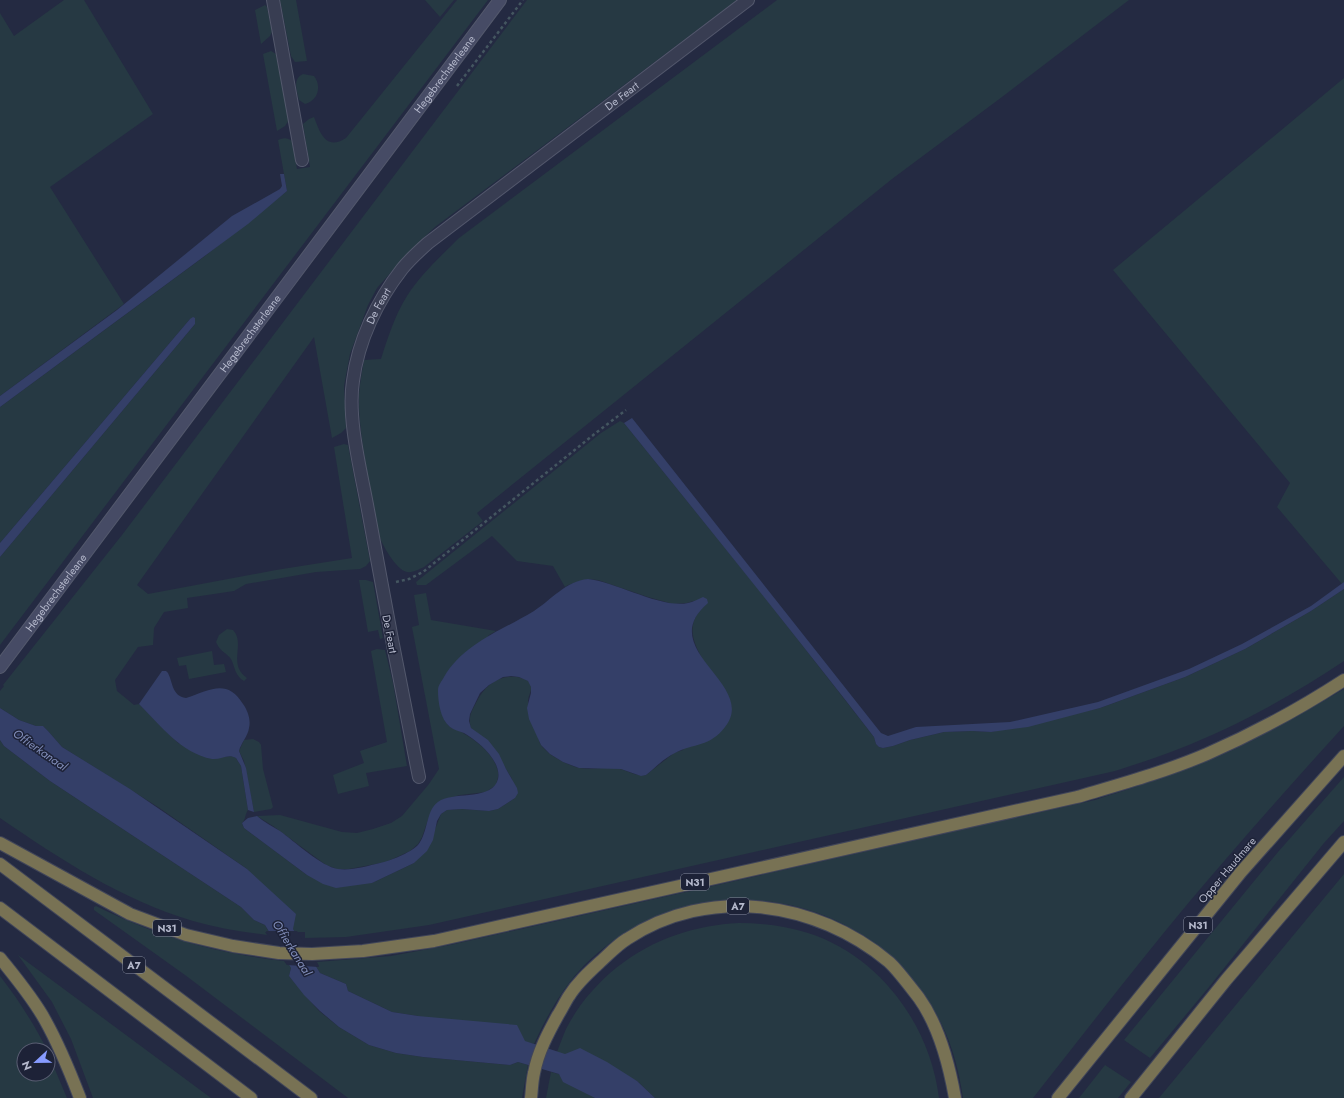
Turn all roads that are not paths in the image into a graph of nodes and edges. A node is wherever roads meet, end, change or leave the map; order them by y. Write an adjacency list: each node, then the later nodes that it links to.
1 (273, 0): 4 (street)
2 (500, 0): 5 (street, Hegebrechsterleane)
3 (748, 0): 8 (street, De Feart)
4 (302, 160)
5 (0, 667)
6 (1344, 680): 10 (highway, N31)
7 (1344, 756): 19 (highway, Opper Haudmare / N31)
8 (419, 777)
9 (1344, 842): 20 (highway)
10 (0, 843)
11 (0, 864): 16 (highway, A7)
12 (0, 908): 15 (highway)
13 (0, 958): 14 (highway)
14 (80, 1098)
15 (251, 1098)
16 (311, 1098)
17 (531, 1098): 18 (highway, A7)
18 (955, 1098)
19 (1058, 1098)
20 (1131, 1098)

